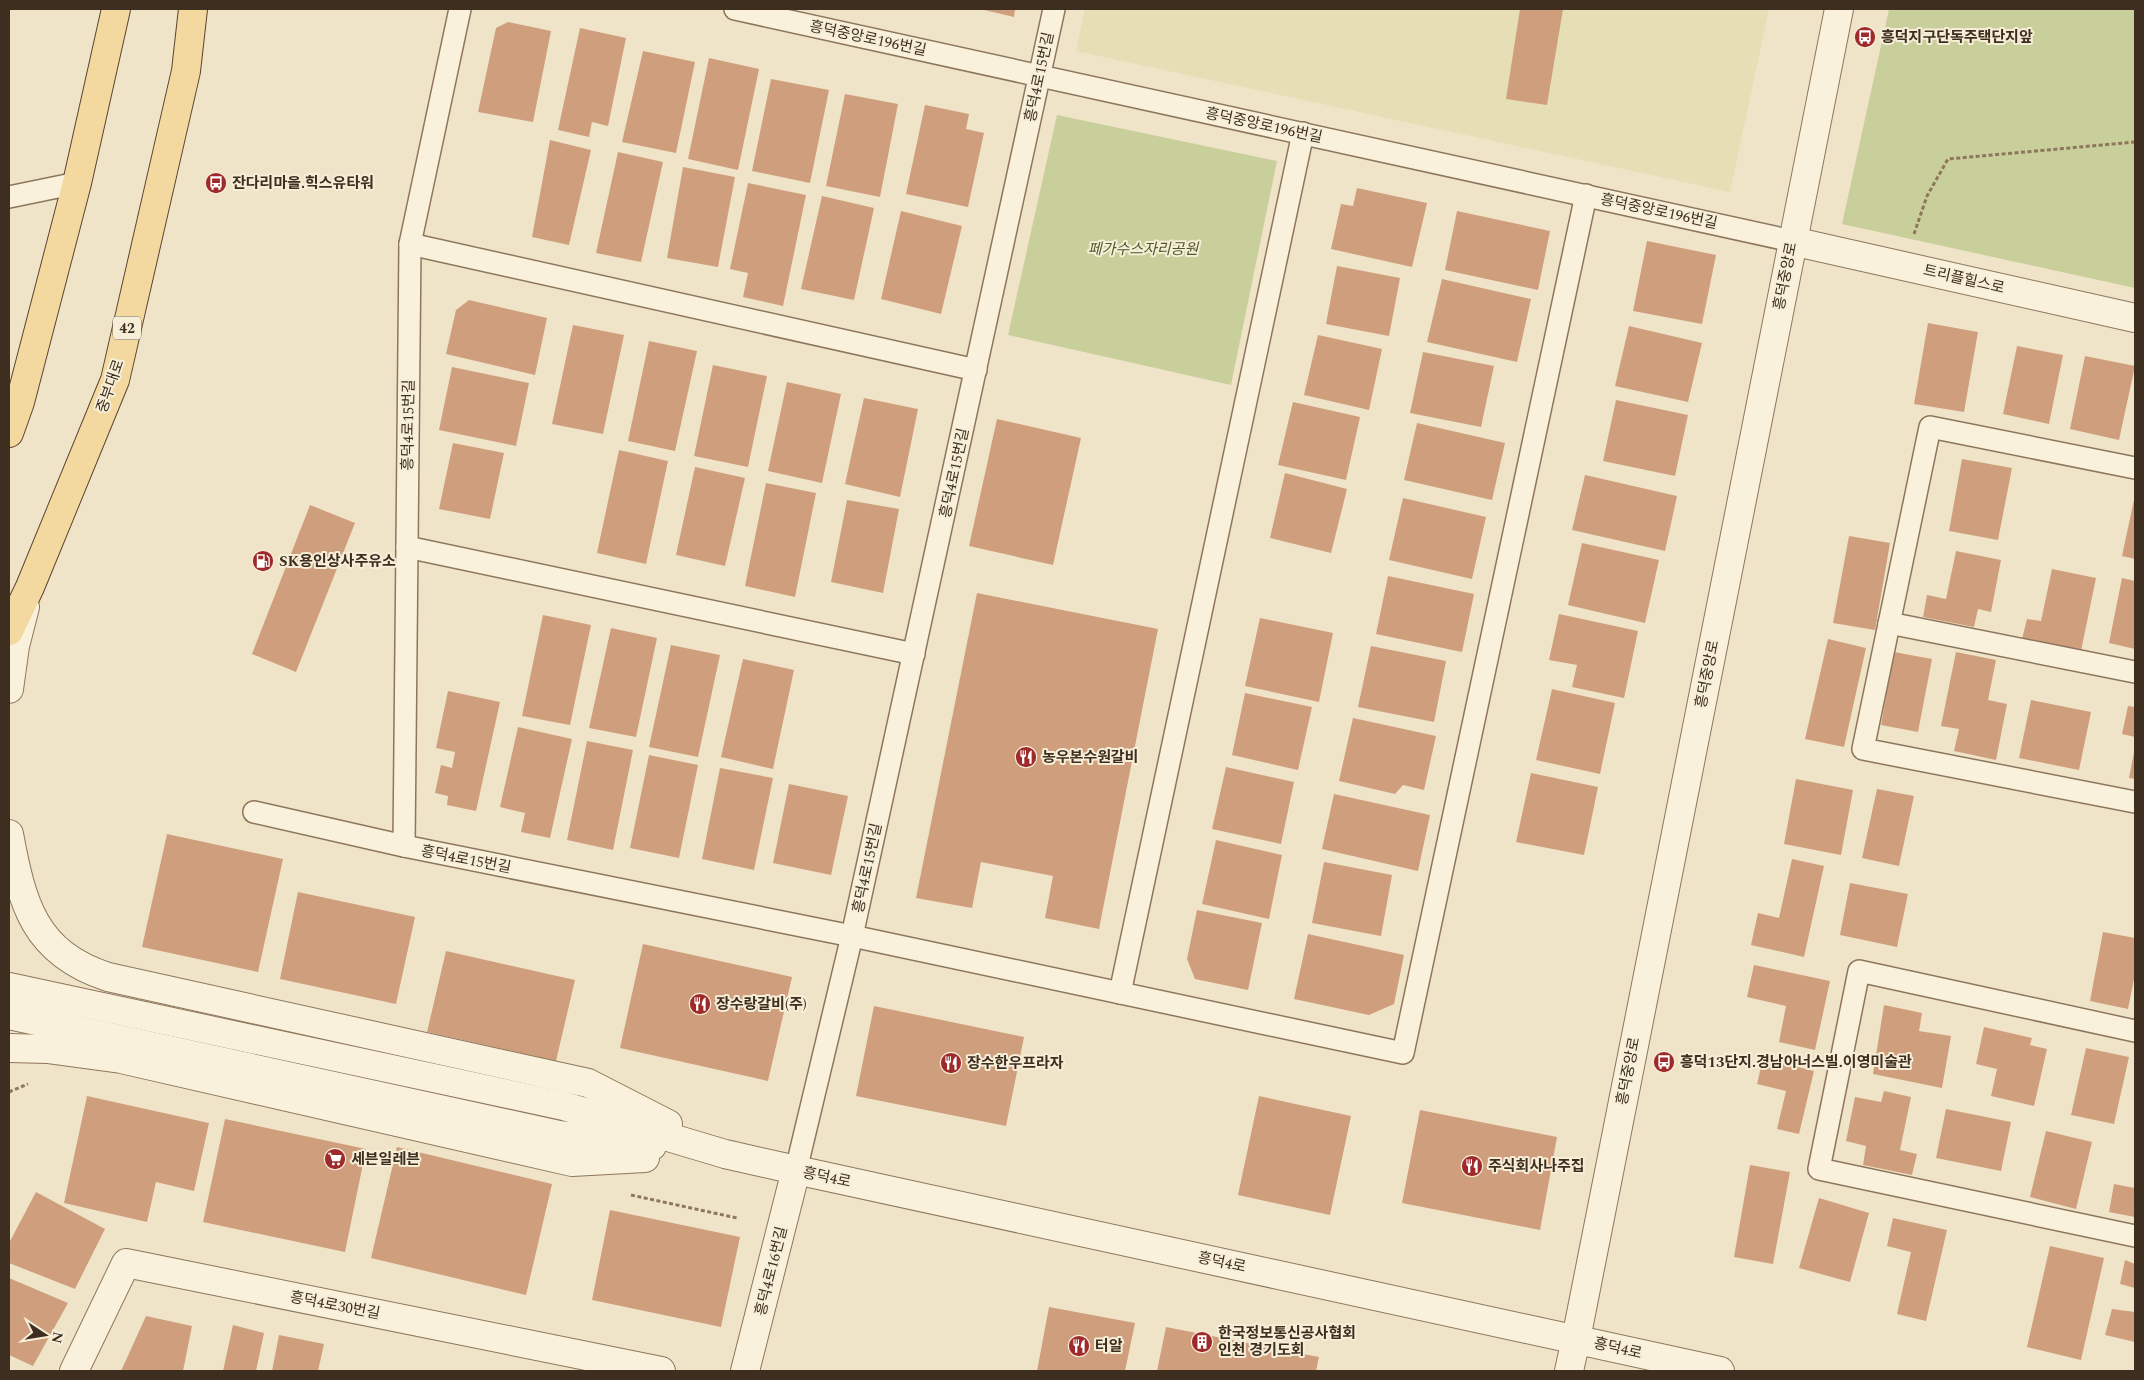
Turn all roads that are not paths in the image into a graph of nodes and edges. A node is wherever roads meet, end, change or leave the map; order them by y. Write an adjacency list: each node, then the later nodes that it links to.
1 (116, 9): 11 (main road)
2 (194, 9): 8 (main road, 중부대로 / 42)
3 (202, 9): 8 (main road, 중부대로)
4 (460, 9): 15 (lane, 흥덕4로15번길)
5 (735, 9): 9 (lane, 흥덕중앙로196번길)
6 (1054, 9): 9 (lane, 흥덕4로15번길)
7 (1839, 9): 14 (street, 흥덕중앙로)
8 (186, 71): 21 (main road, 중부대로 / 42)
9 (1040, 76): 10 (lane, 흥덕중앙로196번길); 17 (lane, 흥덕4로15번길)
10 (1303, 133): 12 (lane, 흥덕중앙로196번길); 33 (lane)
11 (77, 183): 13 (lane); 18 (main road)
12 (1586, 195): 14 (lane, 흥덕중앙로196번길); 33 (lane)
13 (9, 197)
14 (1792, 241): 16 (street, 트리플힐스로); 40 (street, 흥덕중앙로)
15 (410, 244): 17 (lane); 20 (lane, 흥덕4로15번길)
16 (2135, 318)
17 (976, 370): 24 (lane, 흥덕4로15번길)
18 (9, 433)
19 (2135, 468): 22 (lane)
20 (407, 547): 24 (lane); 30 (lane, 흥덕4로15번길)
21 (30, 587): 23 (main road, 중부대로 / 42); 26 (street)
22 (1888, 623): 25 (lane); 27 (lane)
23 (9, 631)
24 (914, 654): 31 (lane, 흥덕4로15번길)
25 (2135, 672)
26 (9, 689)
27 (2135, 802)
28 (254, 812): 30 (lane, 흥덕4로15번길)
29 (9, 834): 37 (street)
30 (404, 846): 31 (lane, 흥덕4로15번길)
31 (852, 936): 33 (lane); 38 (lane, 흥덕4로15번길)
32 (9, 987): 37 (street)
33 (1120, 993)
34 (9, 1015): 37 (street)
35 (2135, 1030): 39 (lane)
36 (9, 1048): 37 (street)
37 (725, 1154): 38 (street, 흥덕4로)
38 (796, 1170): 40 (street, 흥덕4로); 43 (street, 흥덕4로16번길)
39 (2135, 1236)
40 (1576, 1339): 44 (street); 45 (street, 흥덕4로)
41 (74, 1371): 42 (street, 흥덕4로30번길)
42 (662, 1371)
43 (745, 1371)
44 (1569, 1371)
45 (1720, 1371)

